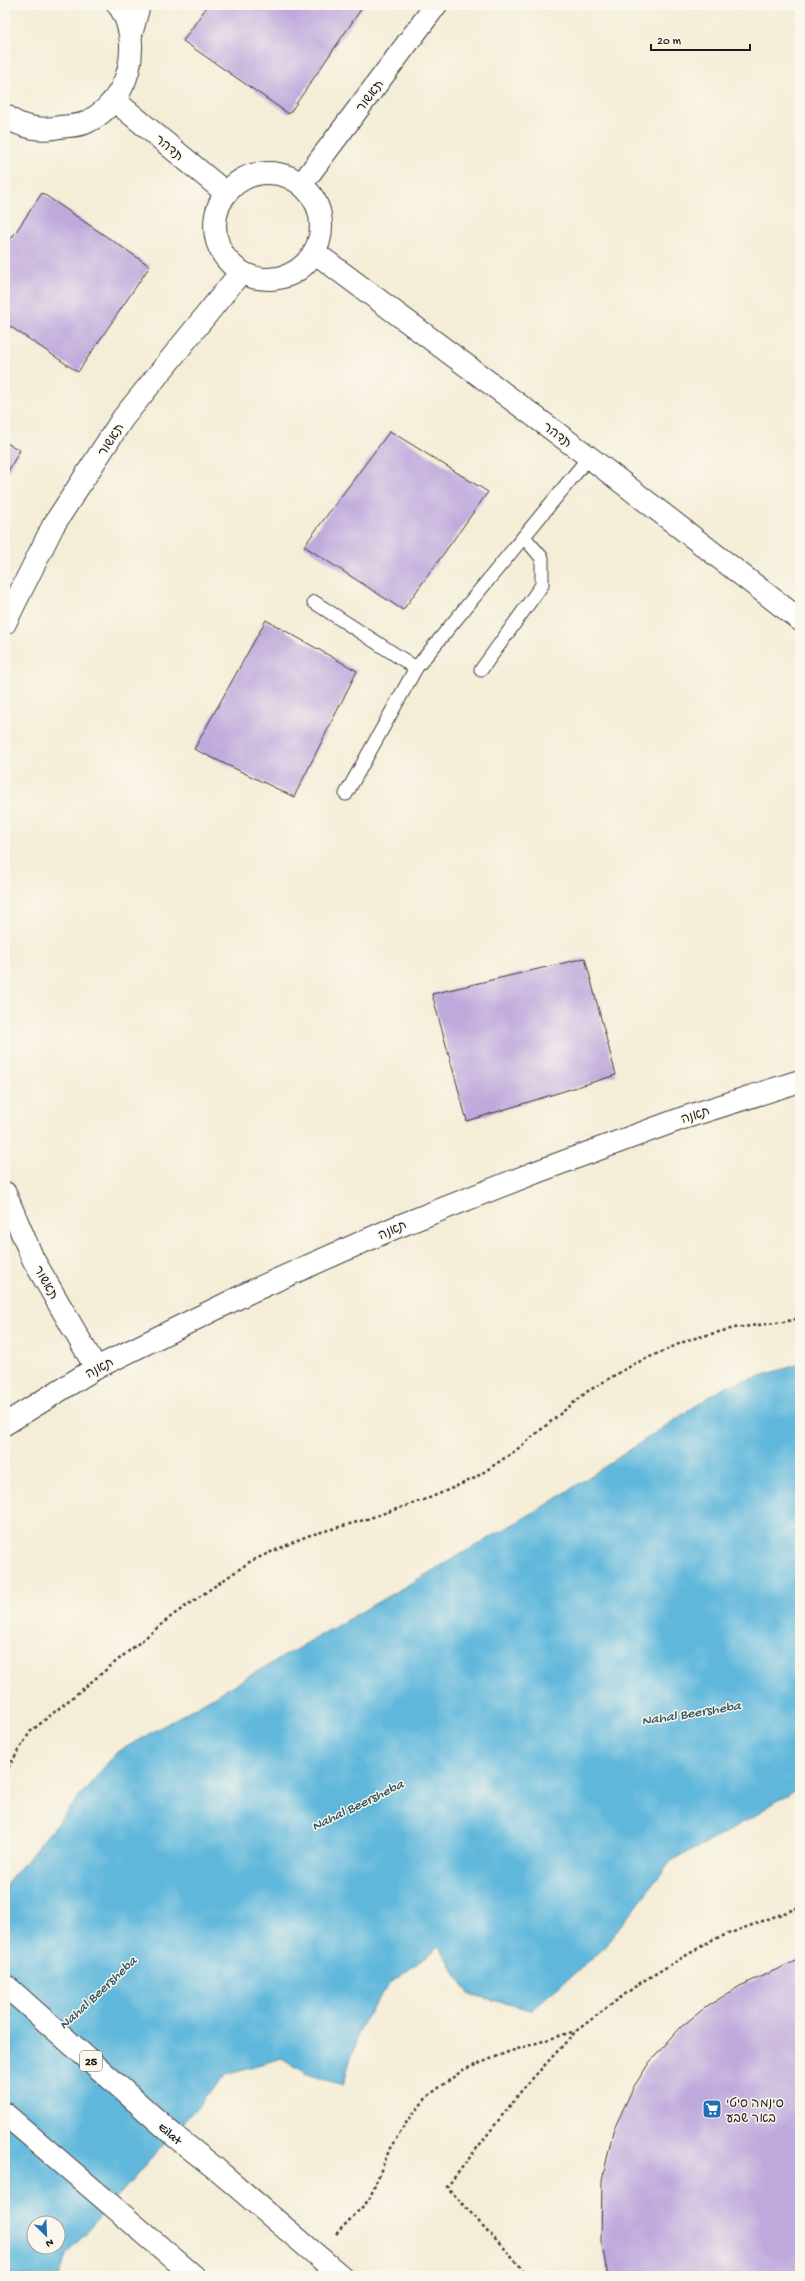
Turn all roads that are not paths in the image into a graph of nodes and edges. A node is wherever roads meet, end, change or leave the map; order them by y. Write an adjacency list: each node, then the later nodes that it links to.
1 (118, 5): 4 (main road)
2 (139, 5): 4 (main road)
3 (436, 5): 9 (main road, תאשור)
4 (131, 35): 5 (main road)
5 (114, 100): 7 (main road); 10 (main road, תדהר)
6 (5, 116): 7 (main road)
7 (51, 129): 8 (main road)
8 (5, 132)
9 (301, 185): 10 (main road); 11 (main road)
10 (226, 194): 12 (main road)
11 (314, 252): 12 (main road); 13 (main road, תדהר)
12 (241, 272): 17 (main road, תאשור)
13 (589, 457): 14 (lane); 16 (main road, תדהר)
14 (524, 536): 18 (lane); 19 (lane)
15 (314, 602): 18 (lane)
16 (800, 620)
17 (5, 623)
18 (416, 668): 20 (lane)
19 (481, 670)
20 (346, 794)
21 (800, 1080): 23 (main road, תאנה)
22 (5, 1192): 23 (main road, תאשור)
23 (96, 1368): 24 (main road, תאנה)
24 (5, 1424)
25 (5, 1985): 28 (main road, Eilat / 25)
26 (5, 2114): 27 (main road)
27 (194, 2276)
28 (341, 2276)

